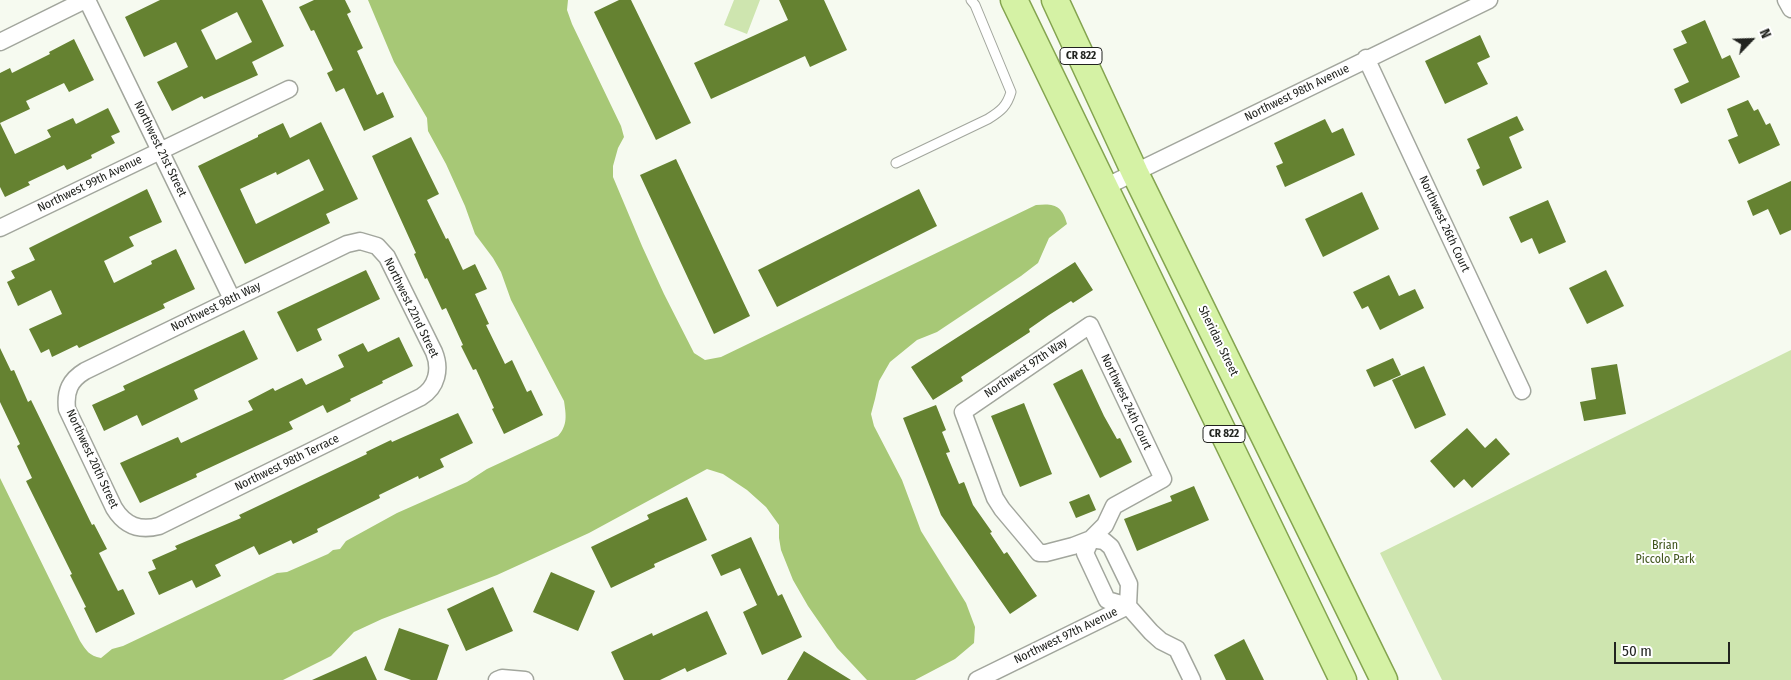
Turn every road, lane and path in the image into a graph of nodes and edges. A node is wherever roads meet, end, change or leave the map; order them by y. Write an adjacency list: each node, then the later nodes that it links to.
1 (86, 0): 8 (street); 11 (street, Northwest 21st Street)
2 (970, 0): 12 (lane)
3 (1014, 0): 14 (main road, CR 822)
4 (1055, 0): 13 (main road, Sheridan Street / CR 822)
5 (1489, 0): 9 (street, Northwest 98th Avenue)
6 (1786, 0): 7 (street)
7 (1791, 9)
8 (0, 42)
9 (1366, 58): 13 (street, Northwest 98th Avenue); 21 (street, Northwest 26th Court)
10 (289, 89): 11 (street, Northwest 99th Avenue)
11 (160, 150): 15 (street, Northwest 99th Avenue); 17 (street, Northwest 21st Street)
12 (896, 163)
13 (1135, 172): 14 (street, Northwest 98th Avenue); 25 (main road, Sheridan Street / CR 822)
14 (1105, 187): 30 (main road, CR 822)
15 (0, 228)
16 (372, 244): 17 (street, Northwest 98th Way); 19 (street, Northwest 22nd Street)
17 (232, 299): 20 (street, Northwest 98th Way)
18 (1090, 325): 23 (street, Northwest 24th Court); 23 (street, Northwest 97th Way)
19 (436, 379): 22 (street, Northwest 98th Terrace)
20 (68, 389): 22 (street, Northwest 20th Street)
21 (1522, 391)
22 (129, 524)
23 (1091, 539): 24 (street); 24 (street)
24 (1128, 606): 28 (street, Northwest 97th Avenue); 29 (street)
25 (1366, 642): 31 (main road, Sheridan Street / CR 822); 32 (main road)
26 (497, 680): 27 (street)
27 (525, 680)
28 (977, 680)
29 (1192, 680)
30 (1343, 680)
31 (1384, 680)
32 (1390, 680)

